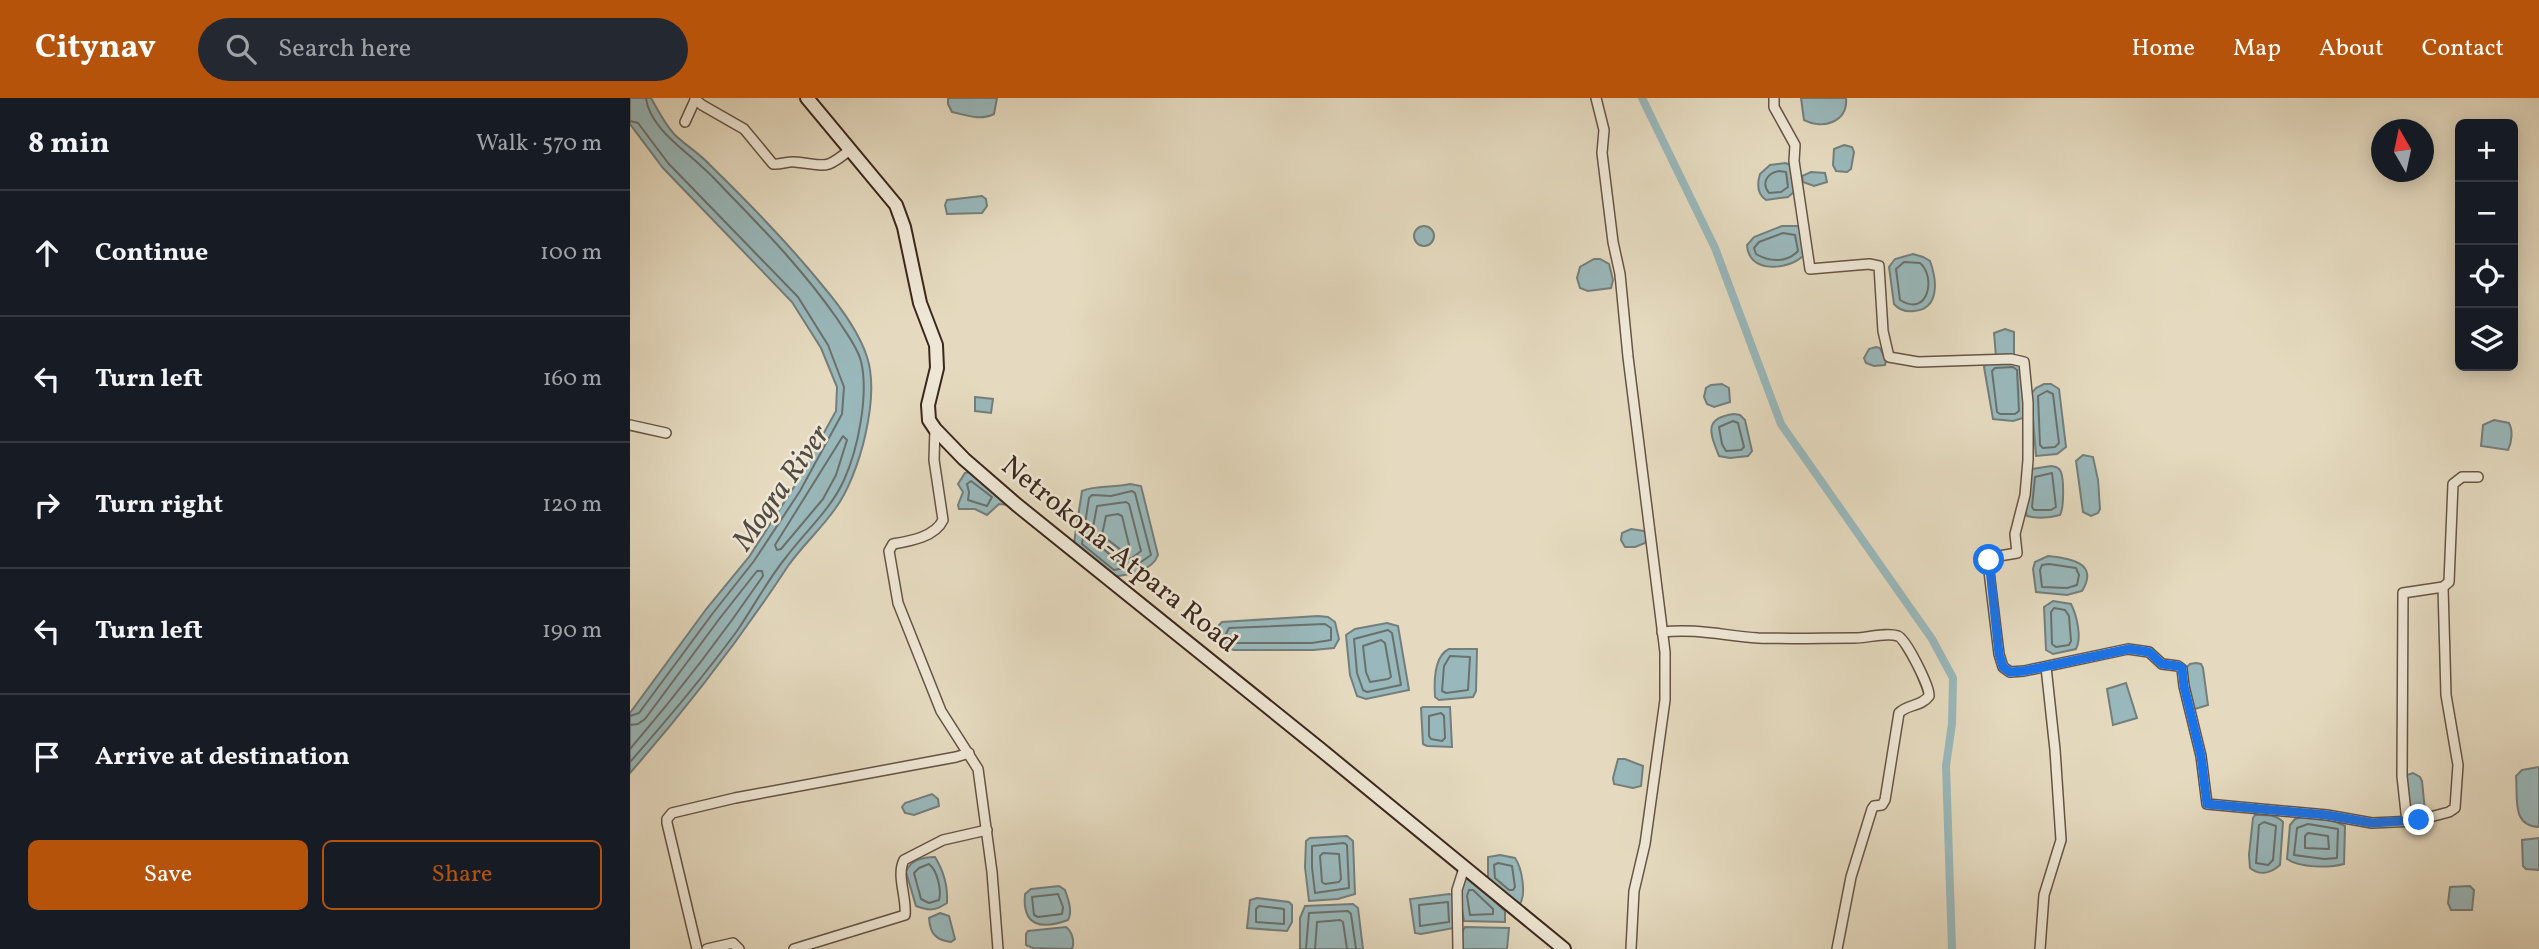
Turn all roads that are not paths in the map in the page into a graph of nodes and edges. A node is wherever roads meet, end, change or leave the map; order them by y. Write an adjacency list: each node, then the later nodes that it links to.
1 (807, 98): 6 (street)
2 (1596, 98): 12 (street)
3 (1774, 98): 13 (street)
4 (696, 99): 5 (street); 6 (street)
5 (685, 122)
6 (851, 149): 8 (street)
7 (630, 425): 9 (street)
8 (935, 429): 14 (street); 17 (street, Netrokona-Atpara Road)
9 (666, 433)
10 (2478, 477): 11 (street)
11 (2443, 587): 15 (street); 15 (street)
12 (1662, 632): 25 (street); 26 (street)
13 (2046, 667): 15 (street); 27 (street)
14 (969, 753): 16 (street); 18 (street)
15 (2407, 822)
16 (987, 830): 21 (street); 22 (street)
17 (1464, 868): 23 (street); 24 (street, Netrokona-Atpara Road)
18 (697, 949)
19 (707, 949): 20 (street)
20 (739, 949)
21 (794, 949)
22 (998, 949)
23 (1458, 949)
24 (1564, 949)
25 (1631, 949)
26 (1838, 949)
27 (2040, 949)

